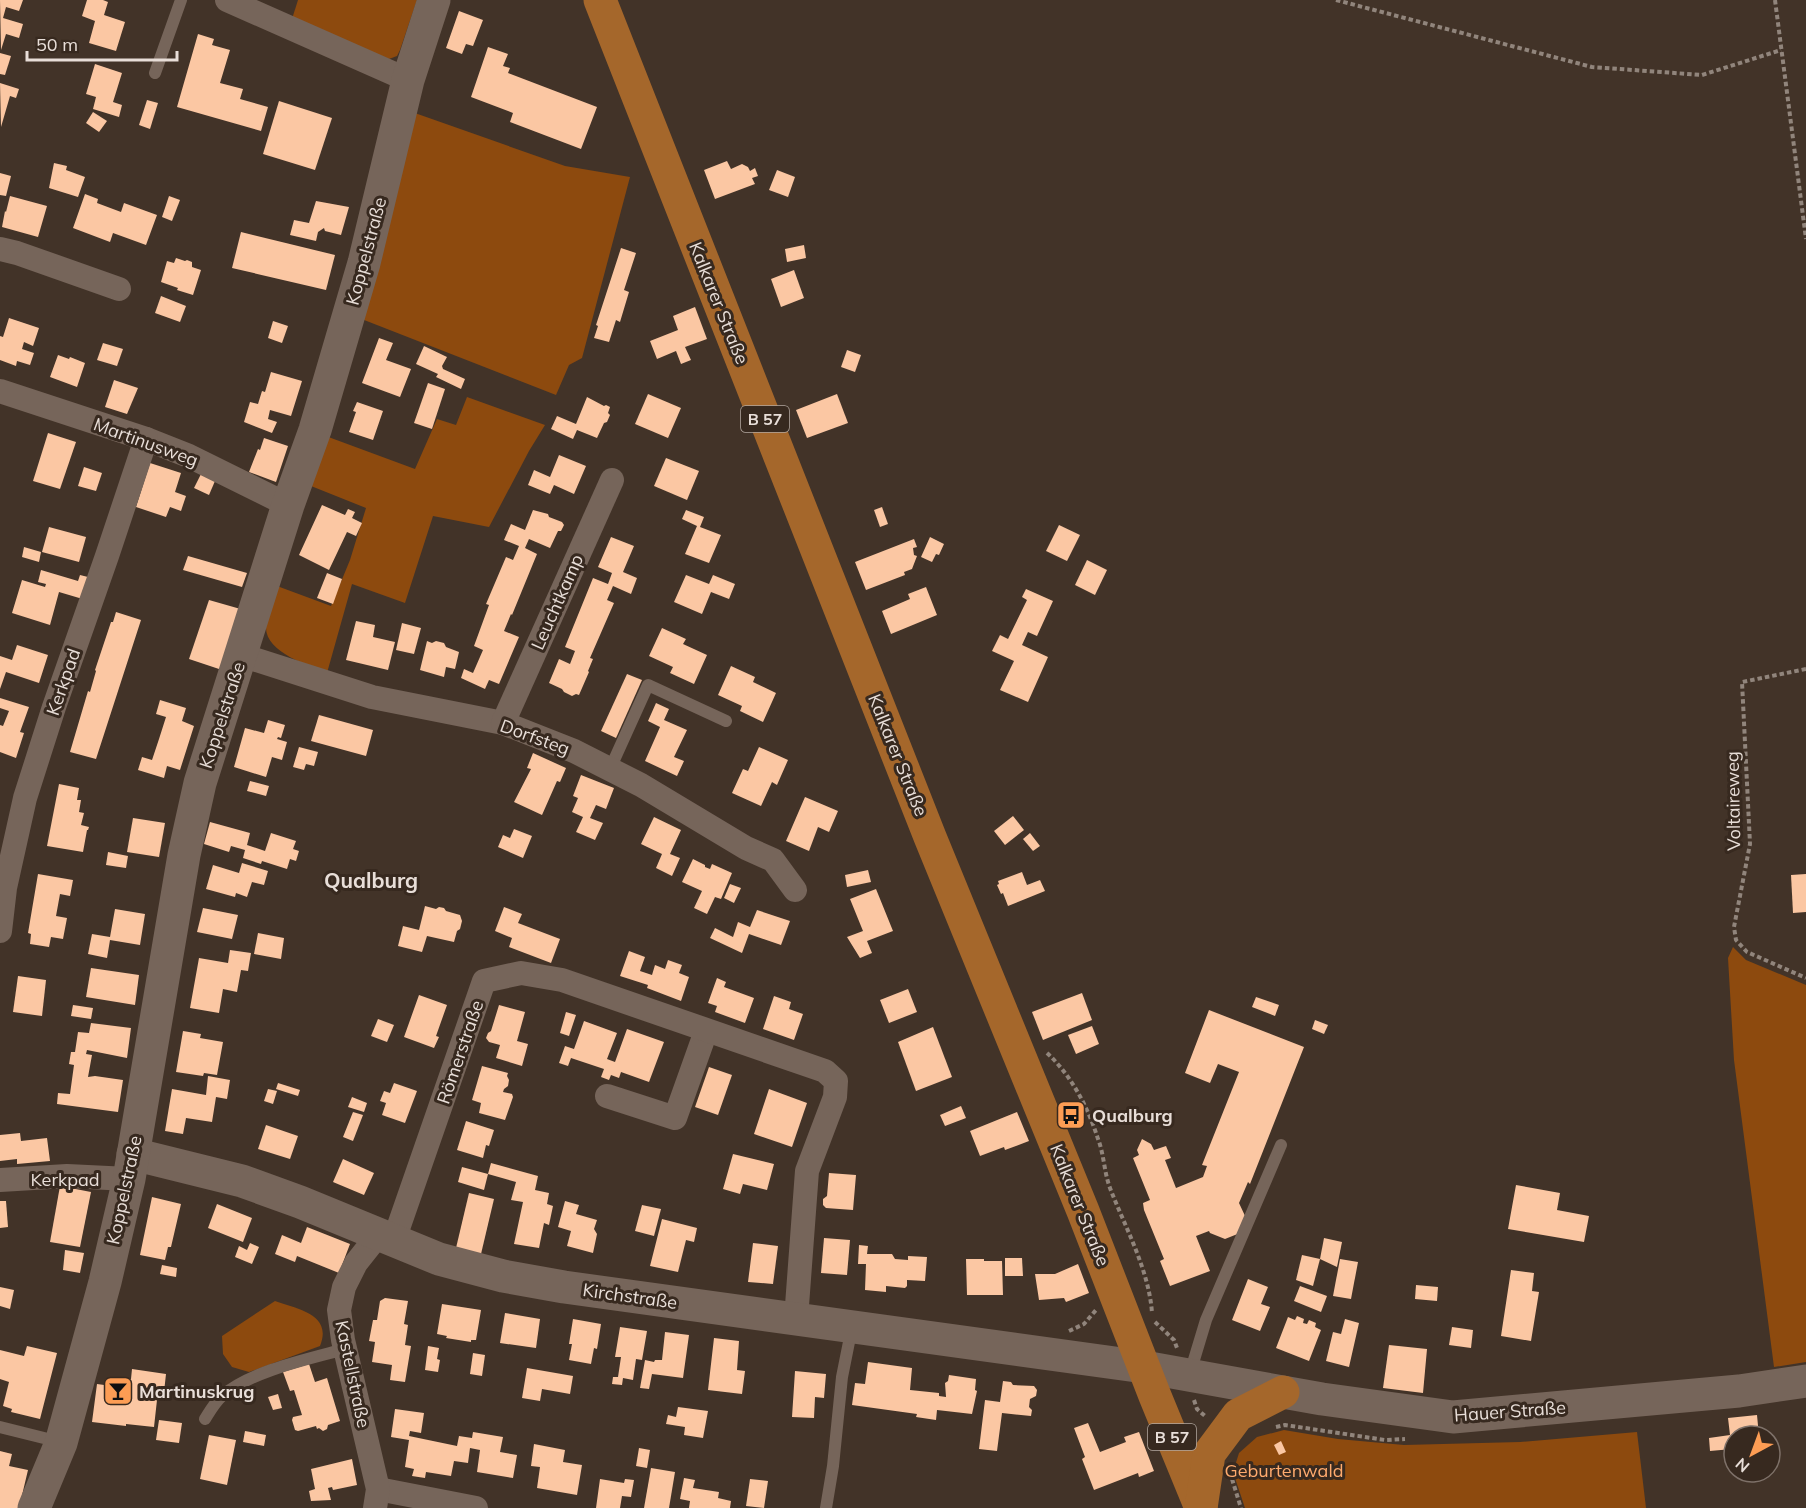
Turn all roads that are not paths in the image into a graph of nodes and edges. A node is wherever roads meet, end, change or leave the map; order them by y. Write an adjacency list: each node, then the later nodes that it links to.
1 (181, 0): 5 (lane)
2 (227, 0): 6 (street)
3 (434, 0): 6 (street, Koppelstraße)
4 (600, 0): 28 (main road, Kalkarer Straße / B 57)
5 (155, 73)
6 (408, 80): 12 (street, Koppelstraße)
7 (0, 249): 8 (street)
8 (119, 289)
9 (0, 391): 10 (street, Martinusweg)
10 (146, 439): 12 (street, Martinusweg); 18 (street, Kerkpad)
11 (612, 480): 15 (street, Leuchtkamp)
12 (288, 506): 13 (street, Koppelstraße)
13 (241, 655): 15 (street, Dorfsteg); 22 (street, Koppelstraße)
14 (726, 721): 16 (lane)
15 (503, 723): 16 (street, Dorfsteg)
16 (610, 769): 17 (street, Dorfsteg)
17 (795, 890)
18 (0, 931)
19 (706, 1031): 20 (street); 24 (street, Römerstraße); 25 (street, Römerstraße)
20 (607, 1096)
21 (1281, 1145): 29 (lane)
22 (131, 1167): 23 (street, Kerkpad); 24 (street, Kirchstraße); 34 (street, Koppelstraße)
23 (0, 1180)
24 (386, 1237): 25 (street, Kirchstraße); 27 (street, Kastellstraße)
25 (796, 1319): 26 (street, Kirchstraße)
26 (852, 1326): 28 (street, Kirchstraße); 38 (lane)
27 (345, 1348): 32 (lane); 35 (street, Kastellstraße)
28 (1144, 1367): 29 (street, Hauer Straße); 39 (main road, Kalkarer Straße / B 57)
29 (1188, 1374): 31 (street, Hauer Straße)
30 (1806, 1381): 31 (street, Hauer Straße)
31 (1283, 1392): 39 (main road)
32 (205, 1419)
33 (0, 1427): 34 (lane)
34 (61, 1443): 36 (street, Koppelstraße)
35 (376, 1498): 37 (street, Kastellstraße)
36 (34, 1508)
37 (476, 1508)
38 (826, 1508)
39 (1201, 1508)

